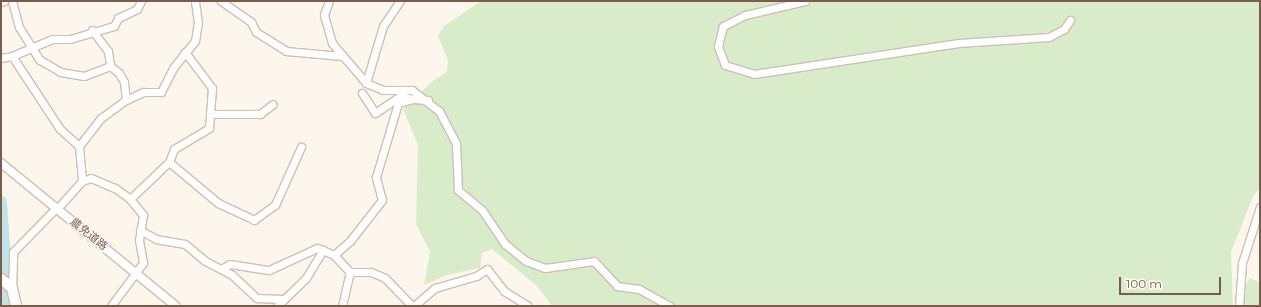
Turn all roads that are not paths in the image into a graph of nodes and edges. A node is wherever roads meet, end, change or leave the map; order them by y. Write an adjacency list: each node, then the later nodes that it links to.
1 (4, 1): 9 (street)
2 (12, 1): 12 (street)
3 (141, 1): 11 (street)
4 (194, 1): 13 (street)
5 (221, 1): 15 (street)
6 (329, 1): 15 (street)
7 (400, 1): 18 (street)
8 (805, 1): 10 (street)
9 (1, 2)
10 (1070, 20)
11 (92, 30): 12 (street); 17 (street)
12 (32, 49): 14 (street); 17 (street)
13 (185, 52): 21 (street); 24 (street)
14 (12, 56): 16 (street); 25 (street)
15 (342, 56): 18 (street)
16 (1, 58)
17 (110, 66): 21 (street)
18 (366, 83): 22 (street)
19 (362, 93): 20 (street)
20 (413, 99): 22 (street); 35 (street)
21 (126, 100): 25 (street)
22 (428, 100): 48 (street)
23 (273, 104): 24 (street)
24 (211, 114): 27 (street)
25 (78, 146): 29 (street)
26 (300, 148): 27 (street)
27 (169, 162): 30 (street)
28 (1, 163): 32 (street, 農免道路)
29 (82, 182): 30 (street); 32 (street)
30 (130, 199): 33 (street)
31 (1260, 207): 49 (street)
32 (57, 208): 37 (street, 農免道路); 39 (street)
33 (140, 230): 36 (street); 37 (street)
34 (323, 250): 35 (street); 36 (street); 40 (street)
35 (334, 255): 38 (street)
36 (222, 269): 40 (street)
37 (136, 272): 42 (street); 43 (street, 農免道路)
38 (350, 272): 45 (street); 46 (street)
39 (5, 283): 41 (main road)
40 (283, 299): 44 (street)
41 (16, 306)
42 (111, 306)
43 (176, 306)
44 (277, 306)
45 (342, 306)
46 (413, 306): 47 (street)
47 (528, 306)
48 (670, 306)
49 (1239, 306)

